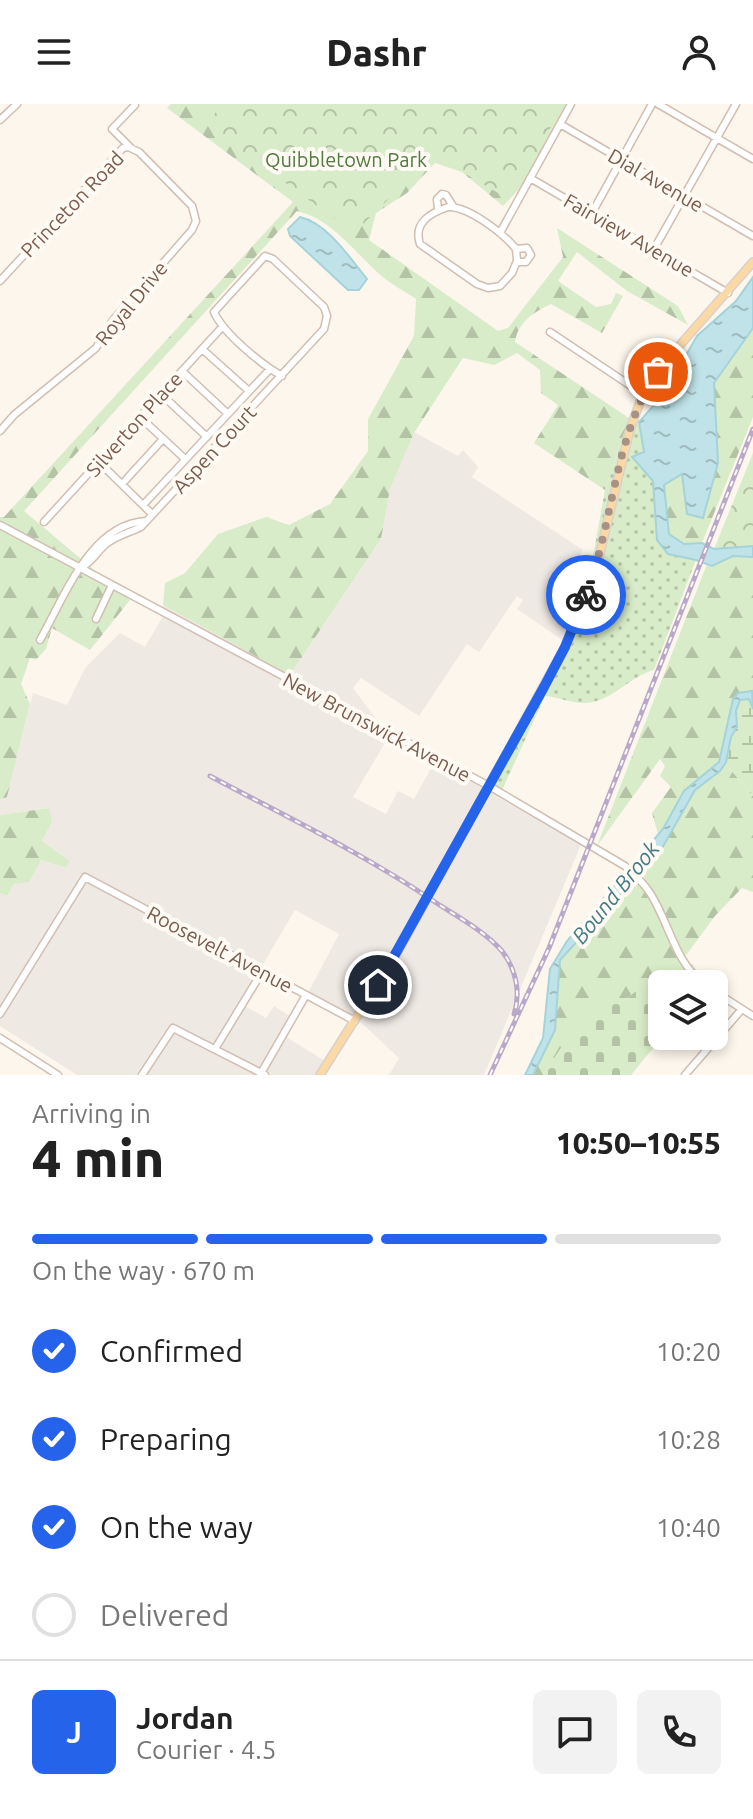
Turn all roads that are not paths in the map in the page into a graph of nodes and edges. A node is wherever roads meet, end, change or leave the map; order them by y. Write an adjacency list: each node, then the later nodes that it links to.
1 (17, 104): 6 (street)
2 (571, 104): 7 (street)
3 (655, 104): 8 (street); 10 (street)
4 (736, 104): 8 (street)
5 (135, 105): 9 (street)
6 (0, 120)
7 (560, 124): 10 (street, Dial Avenue); 13 (street)
8 (717, 138): 11 (street); 14 (street)
9 (131, 148): 12 (street, Princeton Road); 24 (street, Princeton Road)
10 (621, 159): 14 (street, Dial Avenue); 17 (street)
11 (753, 159)
12 (148, 161): 37 (street, Royal Drive)
13 (530, 178): 17 (street, Fairview Avenue); 18 (street)
14 (684, 196): 19 (street, Dial Avenue); 21 (street)
15 (453, 206): 16 (street); 16 (street); 18 (street)
16 (438, 210): 22 (street)
17 (592, 213): 21 (street, Fairview Avenue)
18 (500, 233): 20 (street)
19 (753, 236)
20 (516, 249): 22 (street); 22 (street)
21 (654, 249): 25 (street, Fairview Avenue)
22 (517, 262)
23 (753, 262): 25 (main road)
24 (0, 281)
25 (728, 293): 34 (main road)
26 (223, 326): 28 (street, Silverton Place); 29 (street); 31 (street, Aspen Court)
27 (550, 332): 34 (street)
28 (202, 349): 30 (street, Silverton Place); 32 (street)
29 (270, 369): 31 (street); 32 (street)
30 (182, 371): 33 (street, Silverton Place); 35 (street)
31 (282, 376): 44 (street, Aspen Court)
32 (249, 391): 35 (street)
33 (161, 394): 36 (street, Silverton Place); 38 (street)
34 (643, 394): 51 (main road)
35 (228, 414): 38 (street)
36 (140, 417): 39 (street); 41 (street, Silverton Place)
37 (0, 431)
38 (207, 437): 40 (street)
39 (163, 439): 40 (street); 42 (street)
40 (185, 459): 43 (street)
41 (100, 463): 42 (street); 45 (street, Silverton Place)
42 (122, 484): 43 (street)
43 (144, 504): 44 (street)
44 (152, 514): 47 (street, Aspen Court)
45 (44, 522)
46 (0, 525): 47 (street, New Brunswick Avenue)
47 (81, 568): 48 (street, New Brunswick Avenue); 50 (street, Aspen Court)
48 (112, 585): 49 (street); 51 (street, New Brunswick Avenue)
49 (96, 619)
50 (40, 640)
51 (489, 786): 52 (street, New Brunswick Avenue); 59 (main road)
52 (690, 970)
53 (262, 972): 54 (street, Roosevelt Avenue); 57 (street, Roosevelt Avenue); 61 (street)
54 (306, 995): 59 (street, Roosevelt Avenue); 62 (street)
55 (728, 1000): 56 (street)
56 (742, 1009): 58 (street); 66 (street)
57 (0, 1014)
58 (753, 1016)
59 (355, 1021): 65 (main road)
60 (0, 1038): 63 (street)
61 (215, 1049): 62 (street); 64 (street)
62 (262, 1074)
63 (58, 1075)
64 (142, 1075)
65 (320, 1075)
66 (685, 1075)

